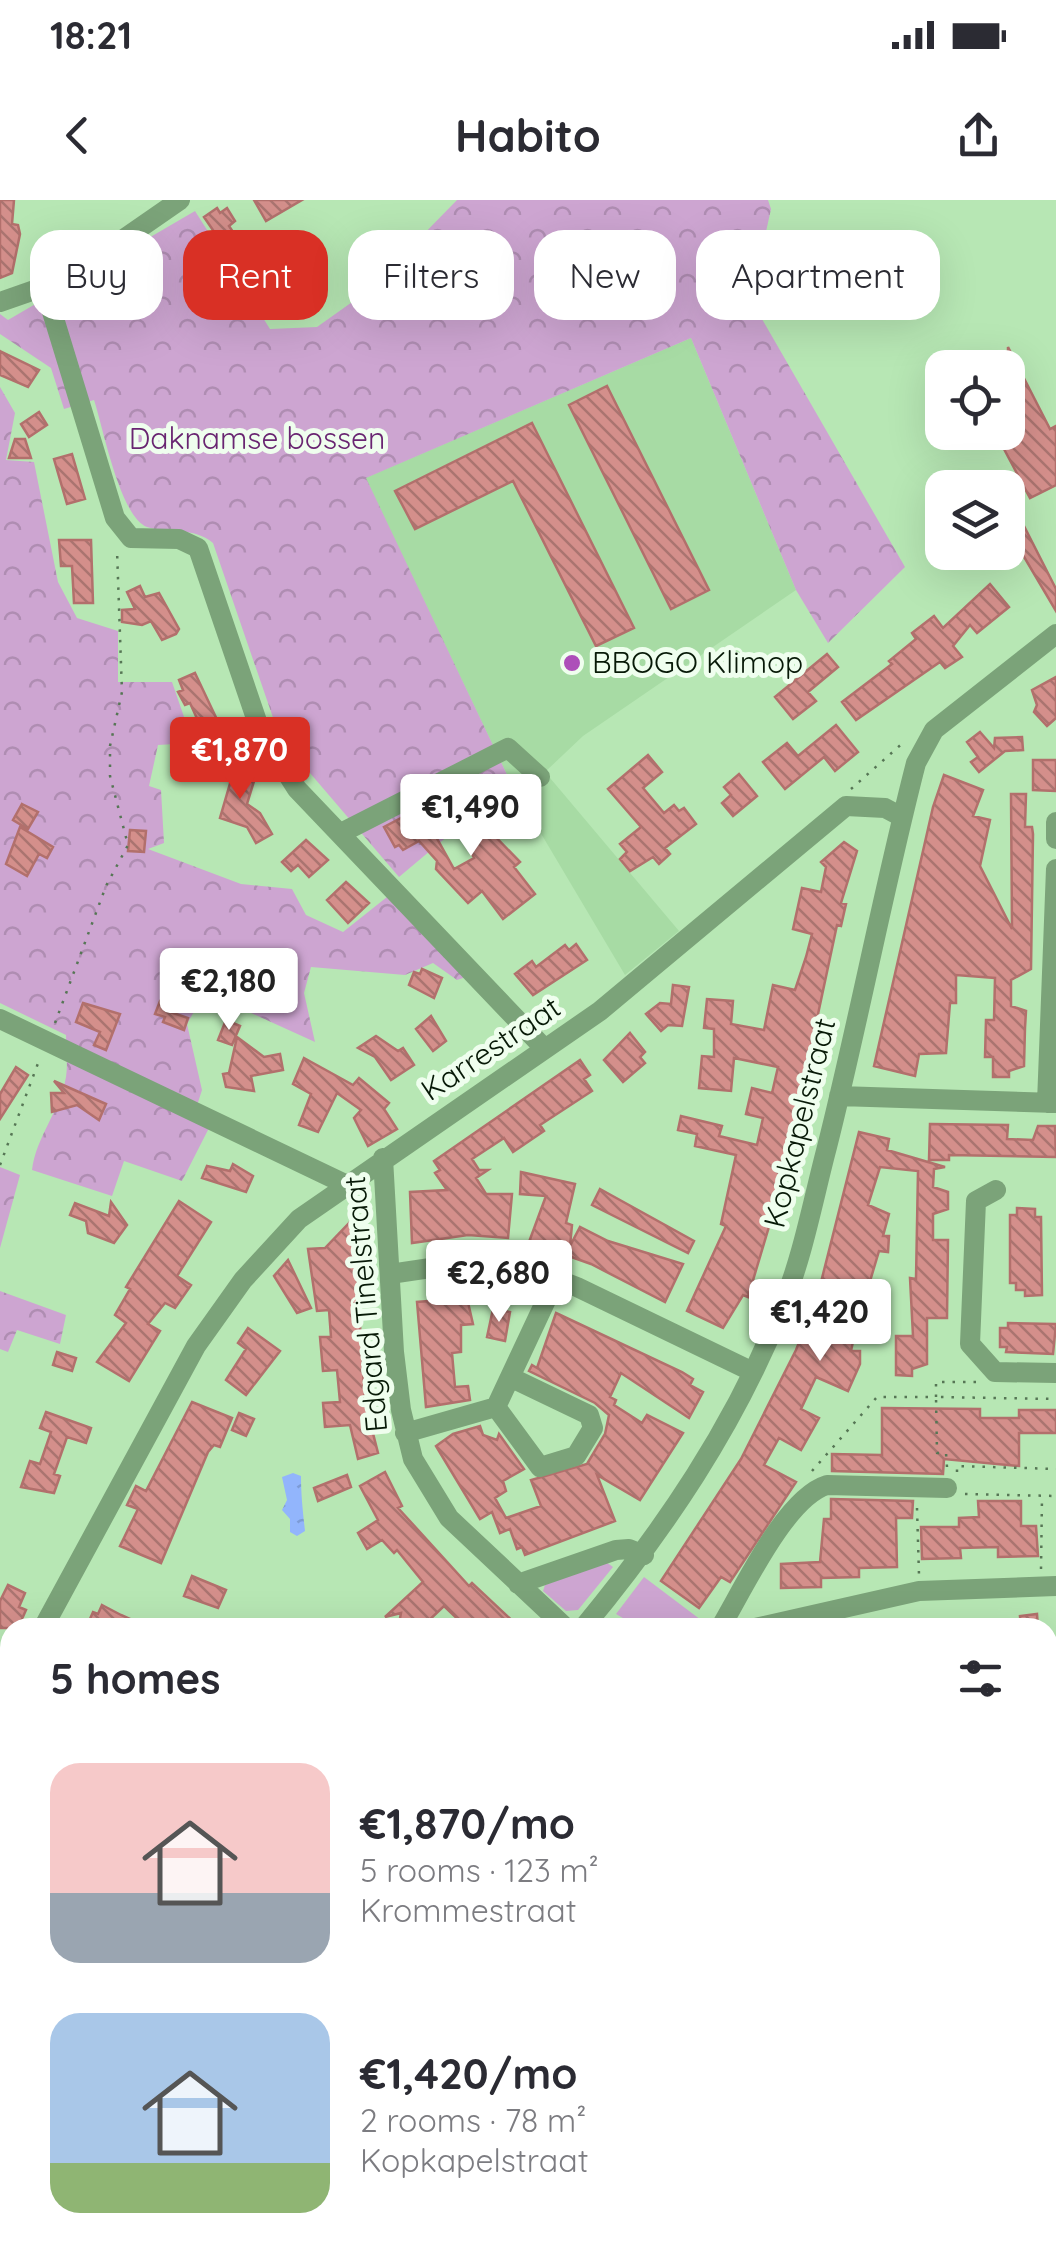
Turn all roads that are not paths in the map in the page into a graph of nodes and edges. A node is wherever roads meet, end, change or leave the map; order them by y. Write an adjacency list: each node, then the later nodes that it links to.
1 (180, 200): 2 (street)
2 (134, 230)
3 (30, 293): 4 (street)
4 (0, 302)
5 (54, 320): 10 (street)
6 (1056, 634): 8 (street)
7 (540, 777): 10 (street)
8 (902, 817): 14 (street, Karrestraat); 15 (street, Kopkapelstraat)
9 (1056, 822): 11 (street)
10 (342, 832): 14 (street)
11 (1056, 839)
12 (1056, 868): 16 (street)
13 (0, 1019): 18 (street)
14 (544, 1048): 17 (street, Karrestraat)
15 (840, 1096): 16 (street); 22 (street, Kopkapelstraat)
16 (1052, 1103)
17 (383, 1158): 18 (street, Karrestraat); 20 (street, Edgard Tinelstraat)
18 (345, 1184): 31 (street, Karrestraat)
19 (996, 1190): 23 (street)
20 (390, 1274): 21 (street); 26 (street, Edgard Tinelstraat)
21 (556, 1279): 22 (street); 24 (street)
22 (753, 1372): 28 (street, Kopkapelstraat)
23 (1056, 1373)
24 (510, 1378): 25 (street); 25 (street)
25 (496, 1407): 26 (street)
26 (406, 1433): 29 (street, Edgard Tinelstraat)
27 (952, 1491): 34 (street)
28 (644, 1555): 29 (street); 33 (street, Kopkapelstraat)
29 (518, 1584): 32 (street, Edgard Tinelstraat)
30 (1048, 1586): 35 (street)
31 (49, 1618)
32 (555, 1618)
33 (591, 1618)
34 (726, 1618)
35 (800, 1618)

